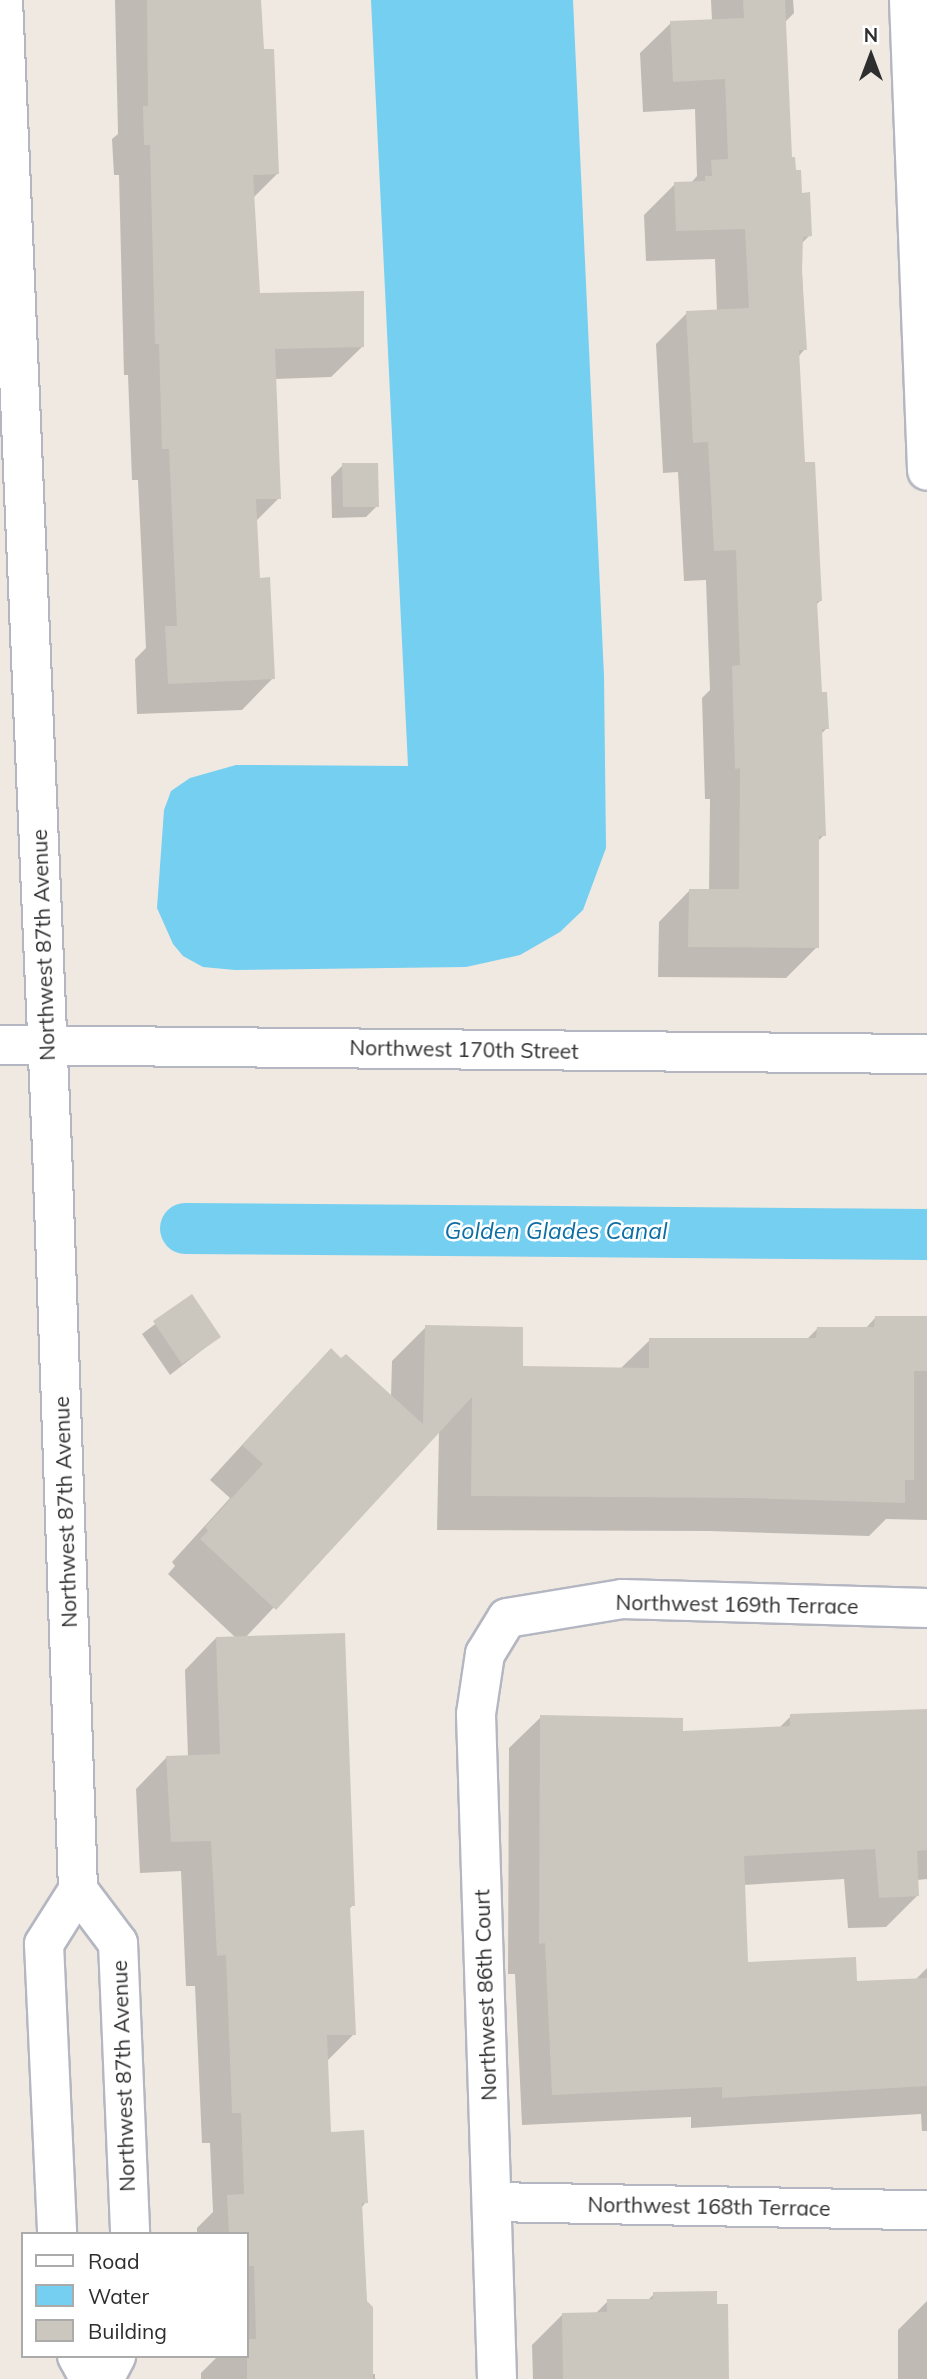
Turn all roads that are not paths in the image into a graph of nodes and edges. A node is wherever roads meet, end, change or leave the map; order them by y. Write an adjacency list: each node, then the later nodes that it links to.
1 (3, 0): 3 (street, Northwest 87th Avenue)
2 (909, 0): 4 (street)
3 (3, 82): 6 (street, Northwest 87th Avenue)
4 (927, 471)
5 (0, 1045): 6 (street, Northwest 170th Street)
6 (47, 1045): 7 (street, Northwest 170th Street); 10 (street, Northwest 87th Avenue)
7 (927, 1054)
8 (927, 1608): 9 (street, Northwest 169th Terrace)
9 (507, 1618): 11 (street, Northwest 86th Court)
10 (78, 1890): 13 (street); 14 (street, Northwest 87th Avenue)
11 (492, 2202): 12 (street, Northwest 168th Terrace); 19 (street, Northwest 86th Court)
12 (927, 2210)
13 (57, 2232)
14 (130, 2232)
15 (79, 2358): 17 (street)
16 (115, 2358): 18 (street)
17 (90, 2379)
18 (104, 2379)
19 (497, 2379)

